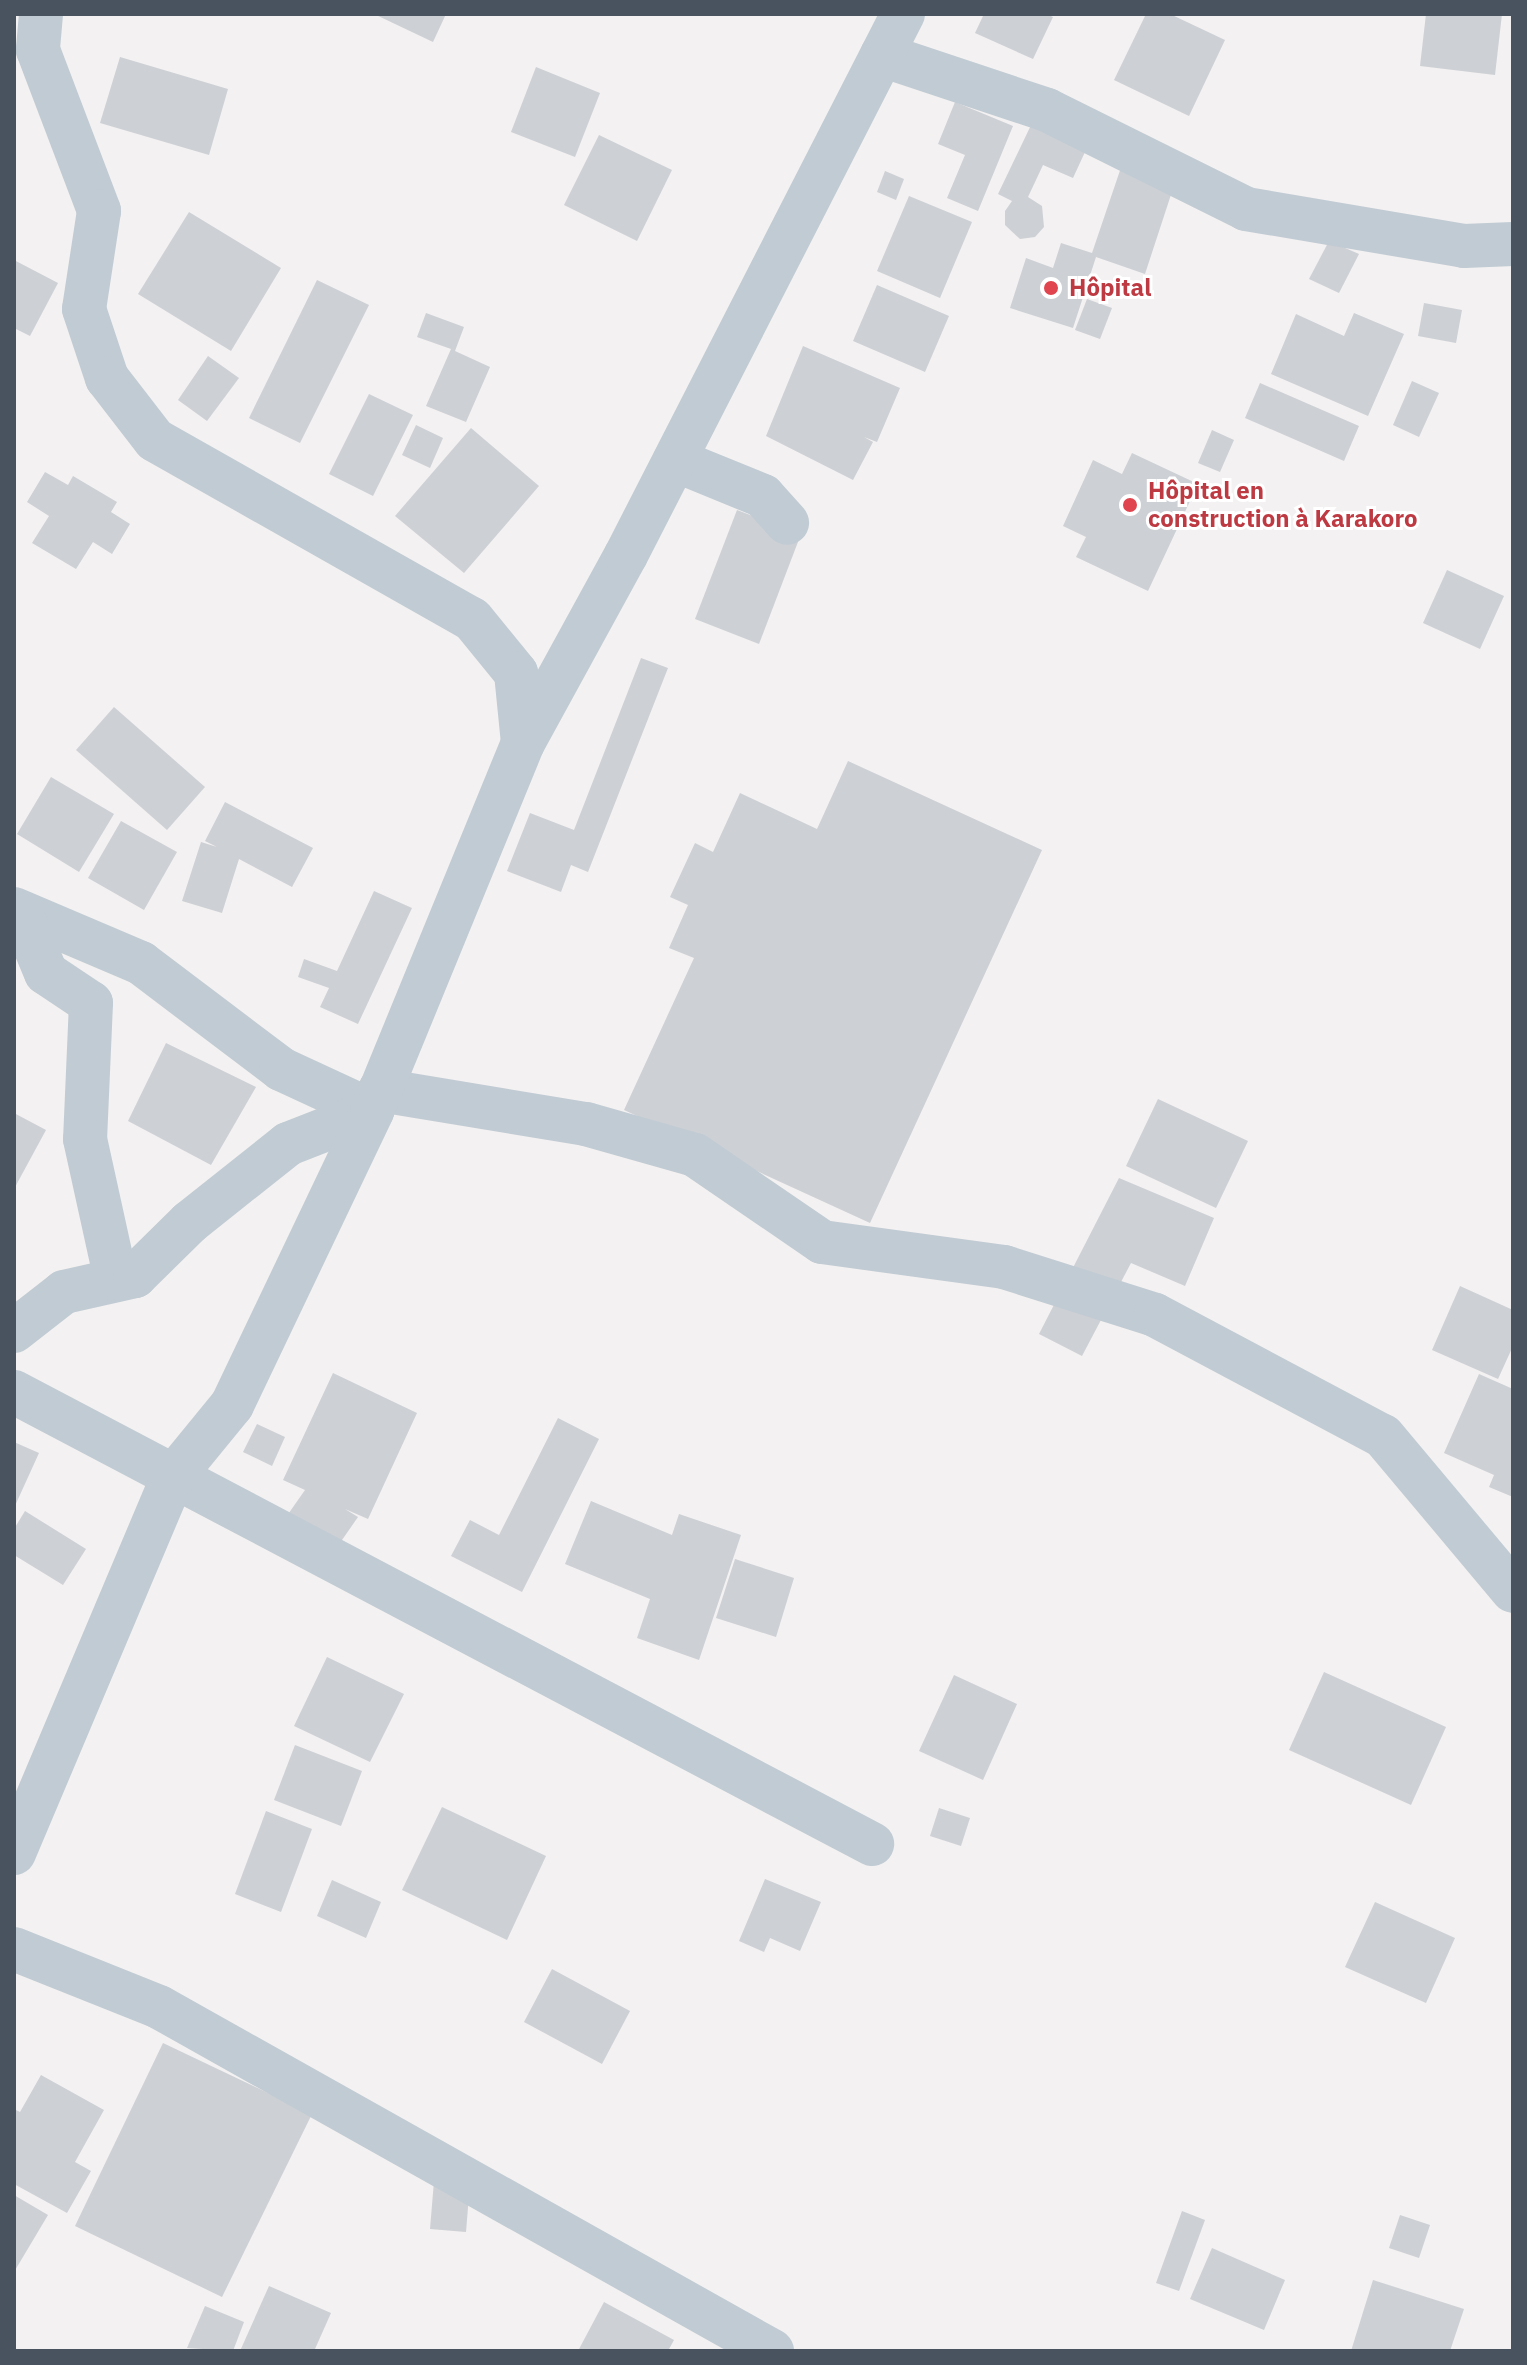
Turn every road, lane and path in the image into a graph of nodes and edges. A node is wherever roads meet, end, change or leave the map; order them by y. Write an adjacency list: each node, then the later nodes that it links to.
1 (41, 14): 7 (street)
2 (903, 14): 3 (street)
3 (882, 55): 4 (street); 5 (street)
4 (1513, 244)
5 (675, 460): 6 (street); 7 (street)
6 (787, 523)
7 (523, 743): 9 (street)
8 (18, 911): 9 (street); 10 (street)
9 (376, 1100): 10 (street); 13 (street); 14 (street)
10 (116, 1280): 11 (street)
11 (14, 1331)
12 (14, 1392): 13 (street)
13 (173, 1477): 15 (street); 16 (street)
14 (1513, 1591)
15 (872, 1844)
16 (14, 1853)
17 (14, 1949): 18 (street)
18 (722, 2338): 19 (street)
19 (772, 2351)

